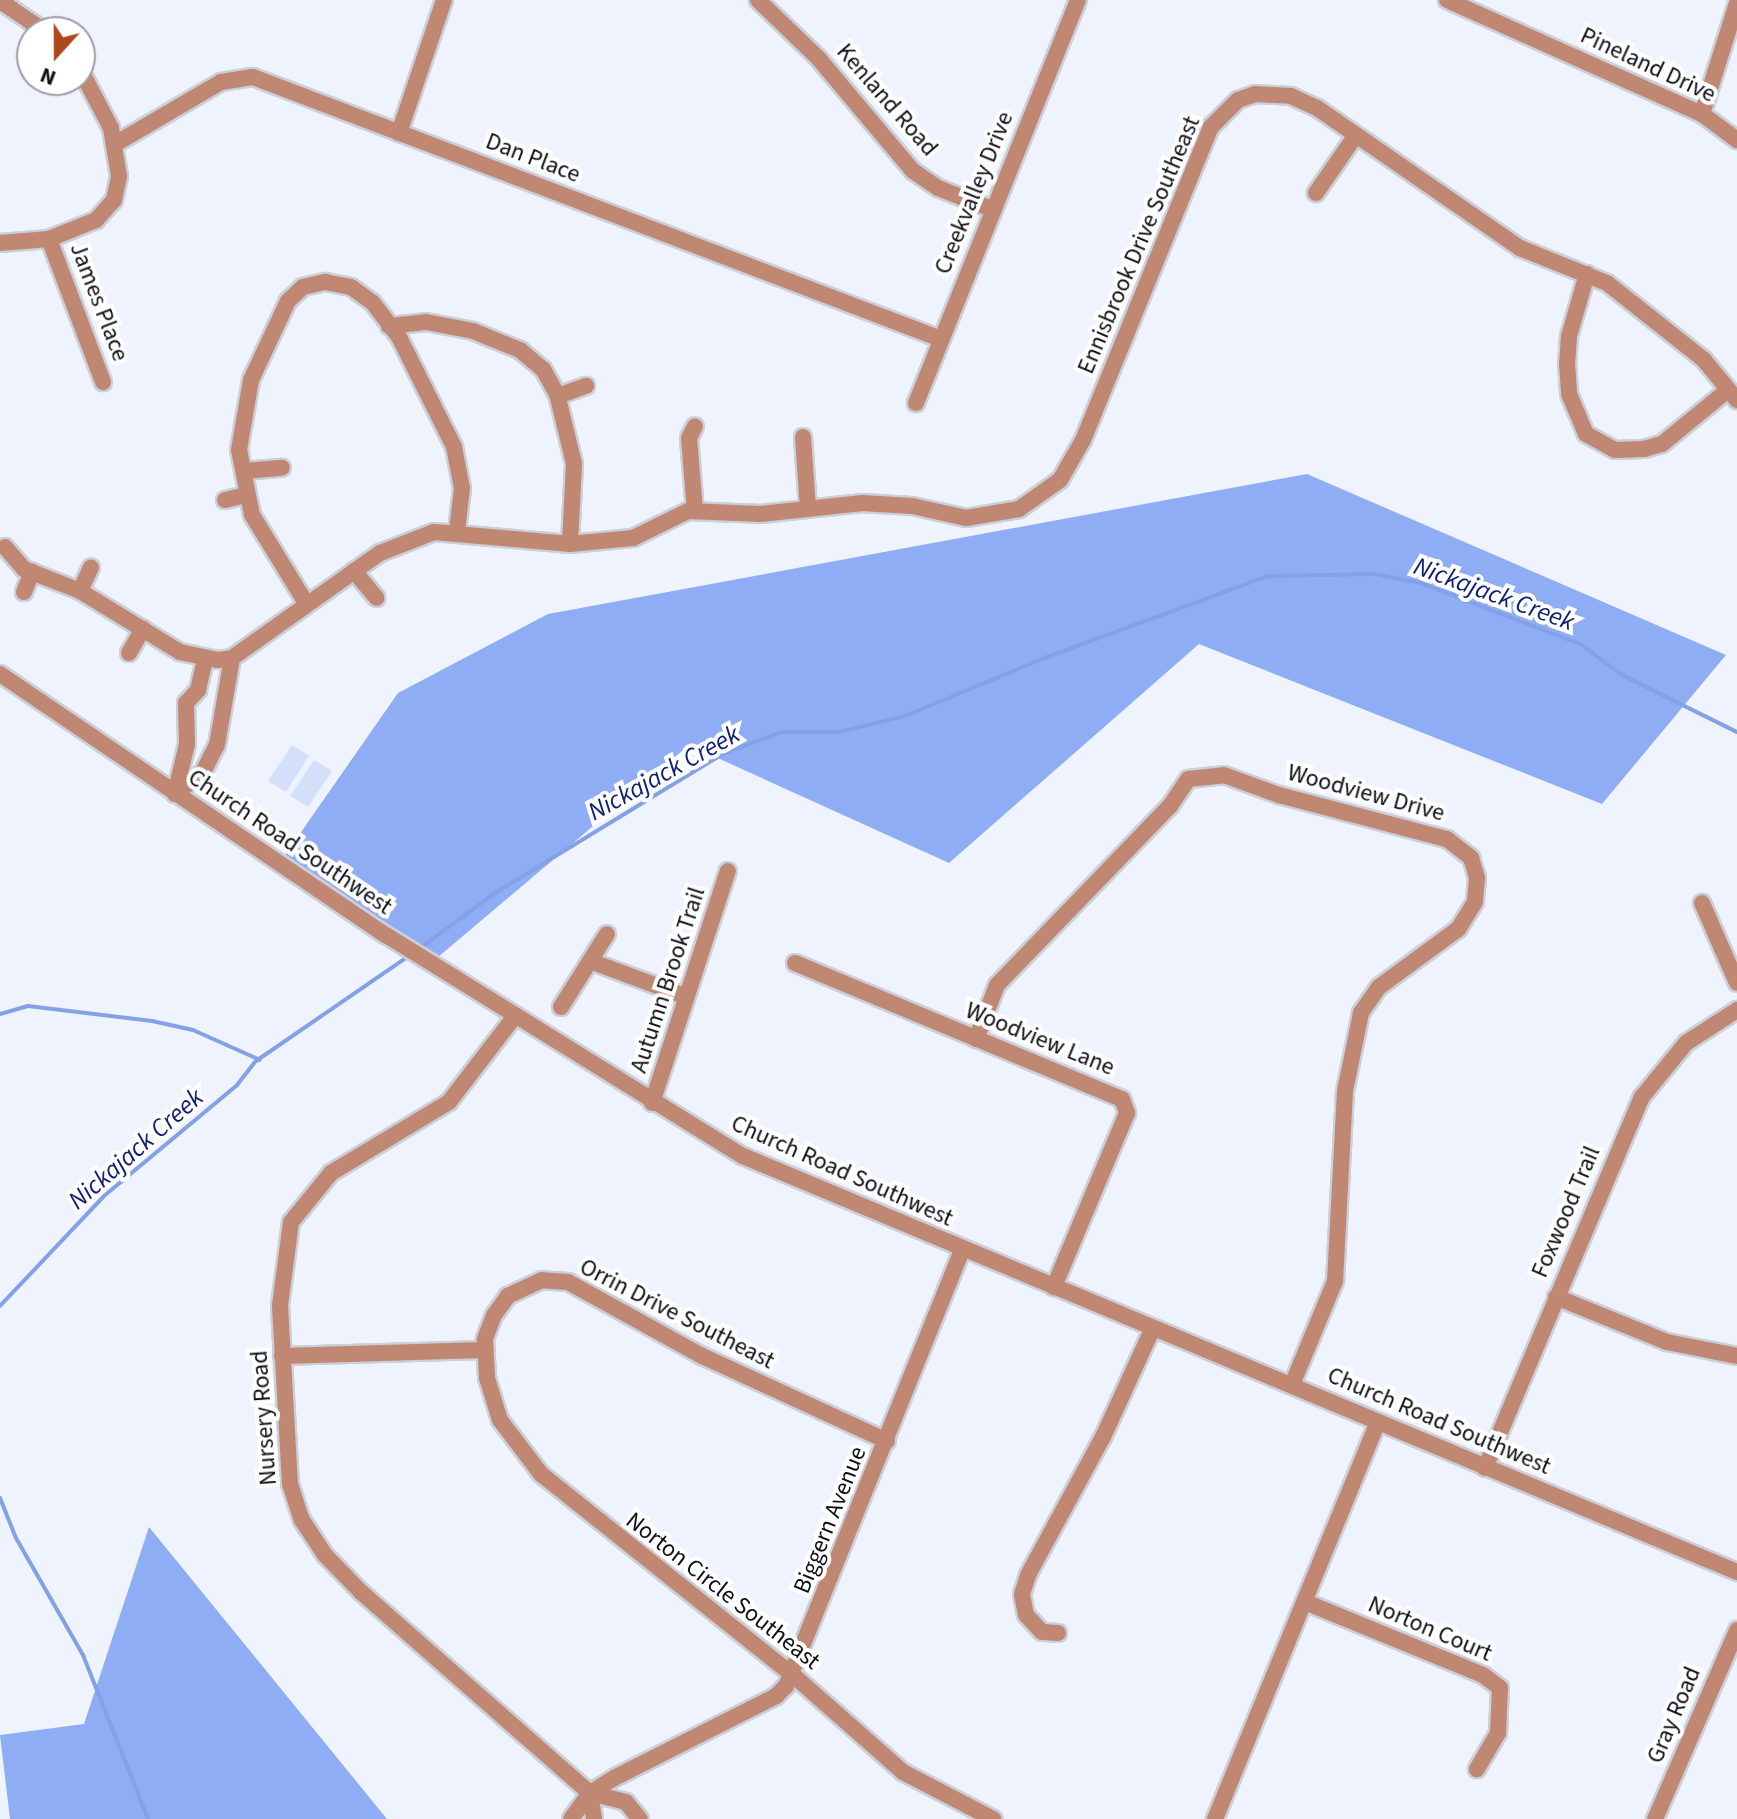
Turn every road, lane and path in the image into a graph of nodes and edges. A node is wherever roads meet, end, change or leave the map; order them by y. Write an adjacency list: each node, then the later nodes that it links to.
1 (444, 0): 10 (street)
2 (758, 0): 15 (street, Kenland Road)
3 (1078, 0): 15 (street, Creekvalley Drive)
4 (1447, 0): 9 (street, Pineland Drive)
5 (0, 1): 7 (street)
6 (1737, 3): 9 (street)
7 (22, 16)
8 (96, 95): 13 (street)
9 (1702, 114): 12 (street, Pineland Drive)
10 (399, 133): 13 (street, Dan Place); 20 (street, Dan Place)
11 (1356, 135): 14 (street); 18 (street, Ennisbrook Drive Southeast); 32 (street, Ennisbrook Drive Southeast)
12 (1737, 140)
13 (115, 144): 16 (street)
14 (1316, 193)
15 (994, 210): 20 (street, Creekvalley Drive)
16 (49, 239): 17 (street); 21 (street, James Place)
17 (0, 243)
18 (1587, 274): 23 (street, Ennisbrook Drive Southeast); 23 (street)
19 (389, 326): 24 (street); 29 (street); 34 (street)
20 (941, 339): 25 (street, Creekvalley Drive)
21 (103, 382)
22 (586, 386): 24 (street)
23 (1732, 395)
24 (558, 396): 35 (street)
25 (916, 403)
26 (695, 426): 33 (street)
27 (803, 437): 32 (street)
28 (282, 468): 29 (street)
29 (244, 471): 30 (street)
30 (246, 495): 31 (street); 43 (street)
31 (225, 500)
32 (808, 508): 33 (street)
33 (695, 511): 35 (street)
34 (457, 531): 35 (street); 38 (street)
35 (570, 544)
36 (5, 547): 39 (street)
37 (91, 567): 40 (street)
38 (354, 571): 42 (street); 43 (street)
39 (32, 572): 40 (street); 41 (street)
40 (80, 591): 44 (street)
41 (24, 592)
42 (377, 598)
43 (306, 603): 46 (street)
44 (143, 629): 45 (street); 47 (street)
45 (129, 653)
46 (232, 658): 47 (street); 50 (street)
47 (205, 660): 49 (street)
48 (0, 674): 51 (street, Church Road Southwest)
49 (198, 690): 50 (street); 51 (street)
50 (225, 702): 51 (street)
51 (175, 794): 61 (street, Church Road Southwest)
52 (728, 871): 58 (street, Autumn Brook Trail)
53 (1702, 903): 57 (street)
54 (607, 934): 55 (street)
55 (590, 961): 58 (street); 59 (street)
56 (795, 963): 62 (street, Woodview Lane)
57 (1737, 983)
58 (684, 996): 63 (street, Autumn Brook Trail)
59 (561, 1007)
60 (1737, 1010): 66 (street, Foxwood Trail)
61 (515, 1016): 63 (street, Church Road Southwest); 69 (street, Nursery Road)
62 (976, 1039): 65 (street, Woodview Lane); 71 (street, Woodview Drive)
63 (652, 1103): 64 (street, Church Road Southwest)
64 (962, 1250): 65 (street, Church Road Southwest); 73 (street, Biggern Avenue)
65 (1054, 1287): 67 (street, Church Road Southwest)
66 (1556, 1297): 70 (street); 74 (street, Foxwood Trail)
67 (1153, 1328): 71 (street, Church Road Southwest); 78 (street)
68 (483, 1350): 69 (street); 73 (street, Orrin Drive Southeast); 79 (street, Norton Circle Southeast)
69 (282, 1356): 81 (street, Nursery Road)
70 (1737, 1356)
71 (1292, 1385): 72 (street, Church Road Southwest)
72 (1378, 1422): 74 (street, Church Road Southwest); 76 (street)
73 (887, 1441): 79 (street, Biggern Avenue)
74 (1485, 1468): 75 (street, Church Road Southwest)
75 (1737, 1572)
76 (1305, 1602): 80 (street, Norton Court); 86 (street)
77 (1737, 1630): 87 (street, Gray Road)
78 (1058, 1633)
79 (793, 1675): 81 (street, Biggern Avenue); 85 (street, Norton Circle Southeast)
80 (1477, 1769)
81 (590, 1793): 82 (street); 83 (street); 84 (street)
82 (571, 1819)
83 (594, 1819)
84 (640, 1819)
85 (993, 1819)
86 (1215, 1819)
87 (1655, 1819)

